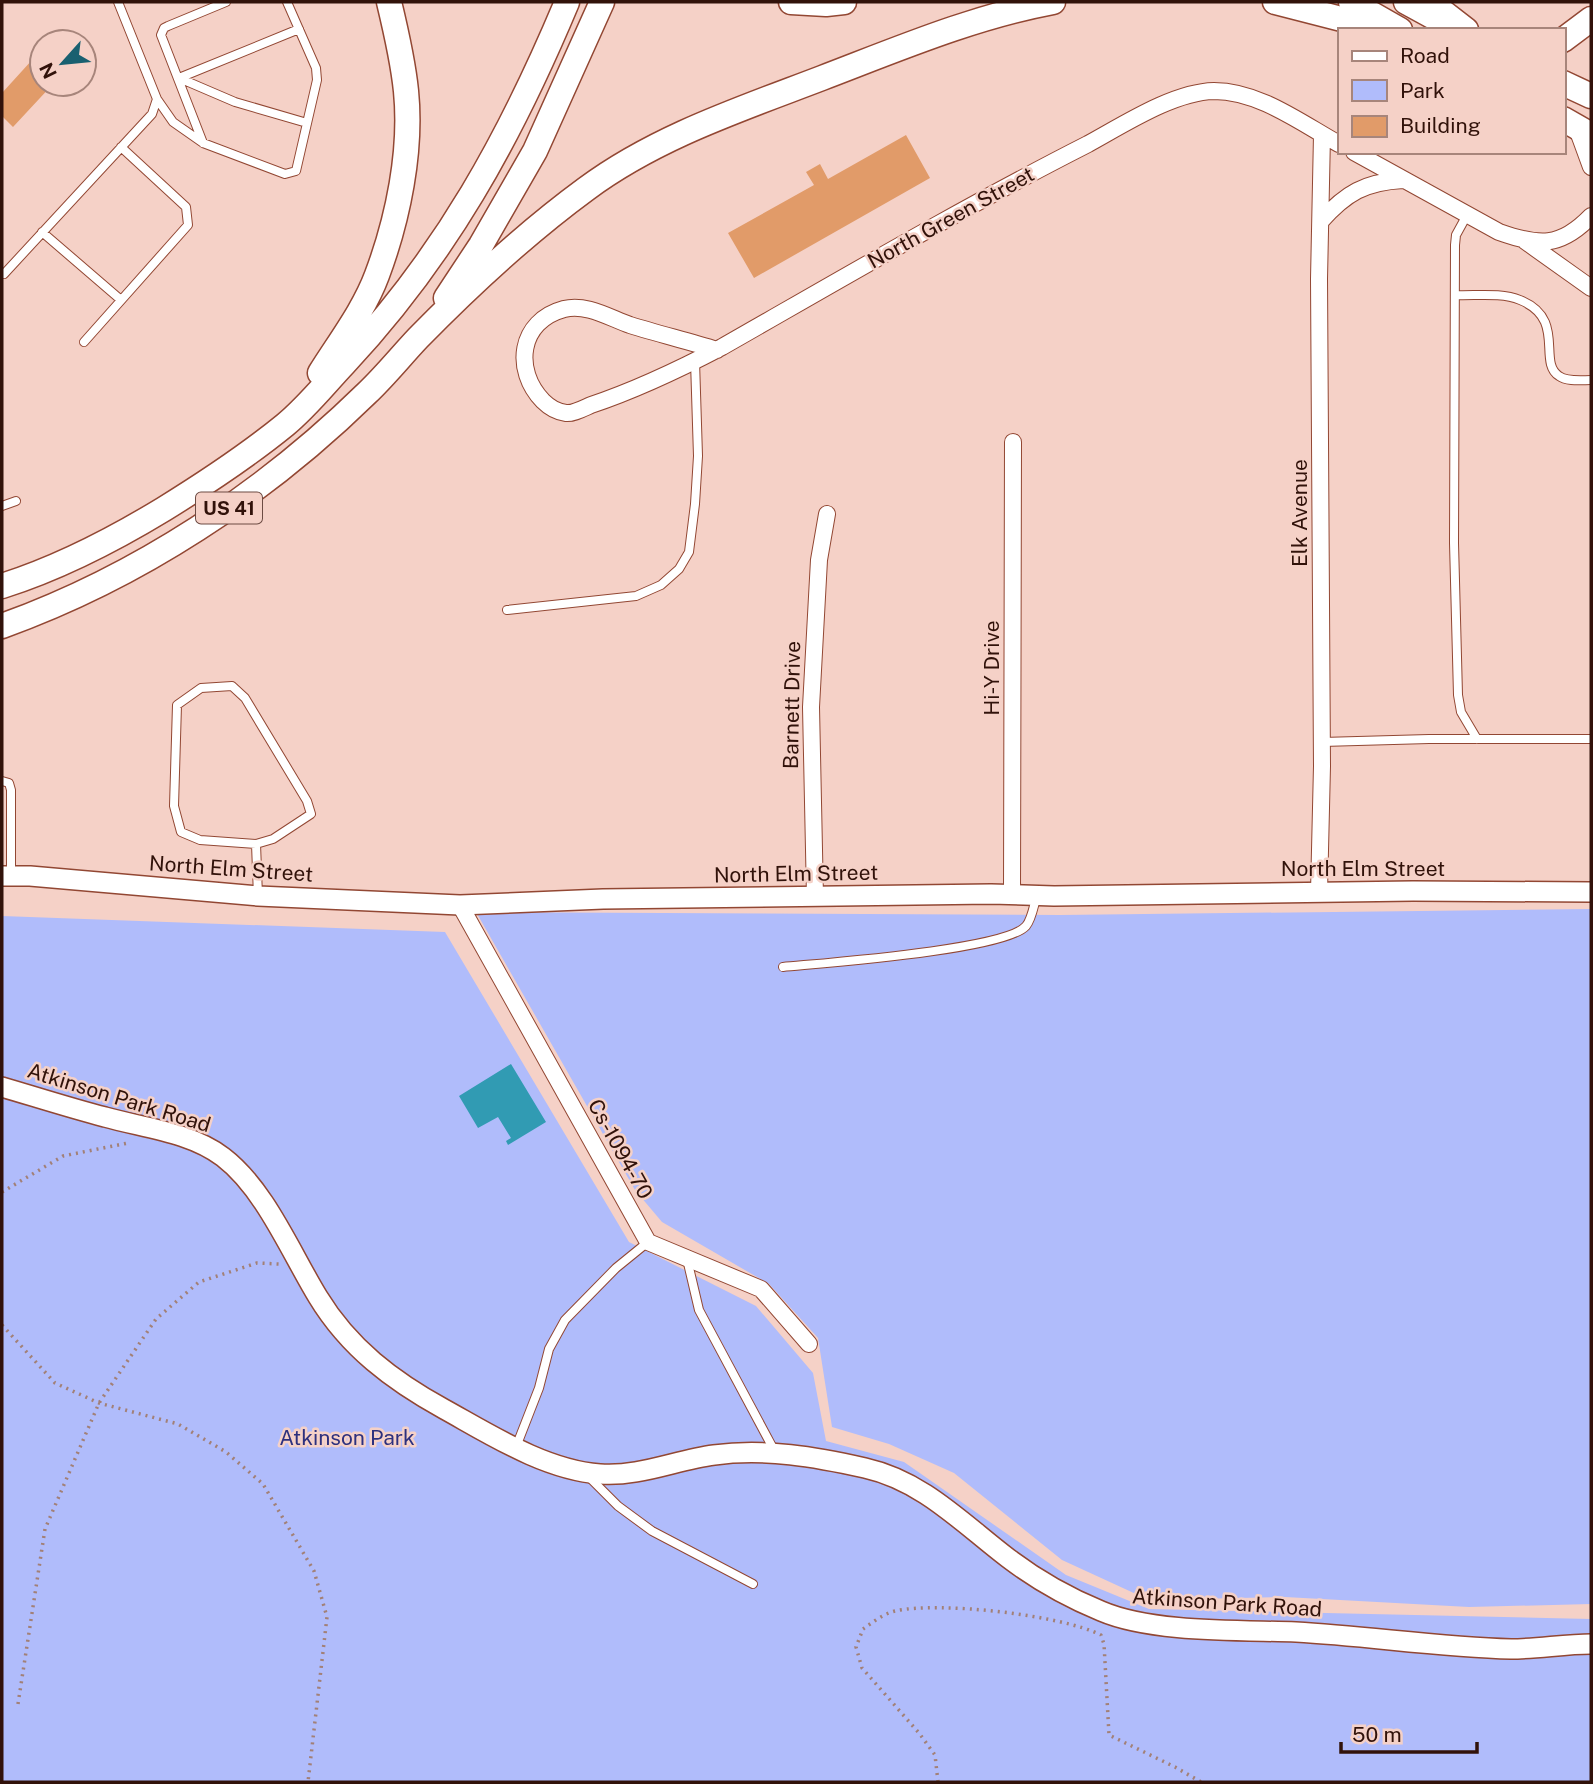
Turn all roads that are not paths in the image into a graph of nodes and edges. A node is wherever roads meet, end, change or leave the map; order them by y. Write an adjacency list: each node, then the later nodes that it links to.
1 (118, 2): 24 (lane)
2 (226, 2): 21 (lane)
3 (287, 2): 19 (lane)
4 (389, 2): 48 (main road)
5 (567, 2): 48 (main road, US 41)
6 (601, 2): 43 (main road, US 41)
7 (791, 2): 8 (main road)
8 (844, 2)
9 (1053, 2): 43 (main road)
10 (1275, 2): 15 (main road)
11 (1351, 2): 16 (main road)
12 (1406, 2): 17 (main road)
13 (1430, 2): 18 (main road)
14 (1591, 19): 20 (main road)
15 (1376, 28)
16 (1396, 28)
17 (1453, 28)
18 (1463, 28)
19 (299, 29): 21 (lane); 25 (lane)
20 (1565, 38)
21 (179, 78): 25 (lane); 28 (lane)
22 (1565, 84): 23 (main road)
23 (1591, 96)
24 (157, 99): 28 (lane); 30 (lane)
25 (307, 123): 28 (lane)
26 (1577, 127): 32 (street)
27 (1322, 135): 29 (street, North Green Street); 36 (street, Elk Avenue); 45 (street, North Green Street)
28 (202, 143)
29 (1338, 143)
30 (121, 147): 37 (lane); 42 (lane)
31 (1358, 154): 33 (street)
32 (1591, 167)
33 (1404, 180): 34 (street); 36 (street)
34 (1467, 215): 38 (street); 41 (lane)
35 (1591, 216): 38 (street)
36 (1321, 221): 58 (street, Elk Avenue)
37 (42, 232): 39 (lane); 42 (lane)
38 (1522, 240): 40 (street)
39 (4, 274)
40 (1591, 288)
41 (1455, 295): 47 (lane); 56 (lane)
42 (121, 300): 44 (lane)
43 (420, 336): 55 (main road, US 41)
44 (85, 342)
45 (717, 350): 46 (street, North Green Street); 46 (street, North Green Street)
46 (695, 361): 54 (lane)
47 (1591, 380)
48 (287, 423): 53 (main road, US 41)
49 (1013, 442): 64 (street, Hi-Y Drive)
50 (16, 501): 51 (lane)
51 (2, 506)
52 (827, 514): 67 (street, Barnett Drive)
53 (2, 586)
54 (508, 610)
55 (2, 626)
56 (1477, 739): 57 (lane); 58 (lane)
57 (1591, 739)
58 (1322, 743): 62 (street, Elk Avenue)
59 (2, 781): 61 (lane)
60 (256, 844): 60 (lane); 66 (lane)
61 (6, 876): 66 (street, North Elm Street)
62 (1319, 892): 63 (street, North Elm Street); 65 (street, North Elm Street)
63 (1591, 892)
64 (1012, 894): 65 (street, North Elm Street); 67 (street, North Elm Street)
65 (1037, 895): 69 (lane)
66 (258, 896): 68 (street, North Elm Street)
67 (815, 897): 68 (street, North Elm Street)
68 (460, 905): 71 (street, Cs-1094-70)
69 (783, 967)
70 (2, 1087): 74 (street, Atkinson Park Road)
71 (648, 1242): 72 (street); 74 (lane)
72 (687, 1258): 73 (street); 75 (lane)
73 (809, 1344)
74 (516, 1447): 76 (street, Atkinson Park Road)
75 (775, 1453): 76 (street, Atkinson Park Road); 78 (street, Atkinson Park Road)
76 (584, 1472): 77 (lane)
77 (753, 1584)
78 (1591, 1644)

